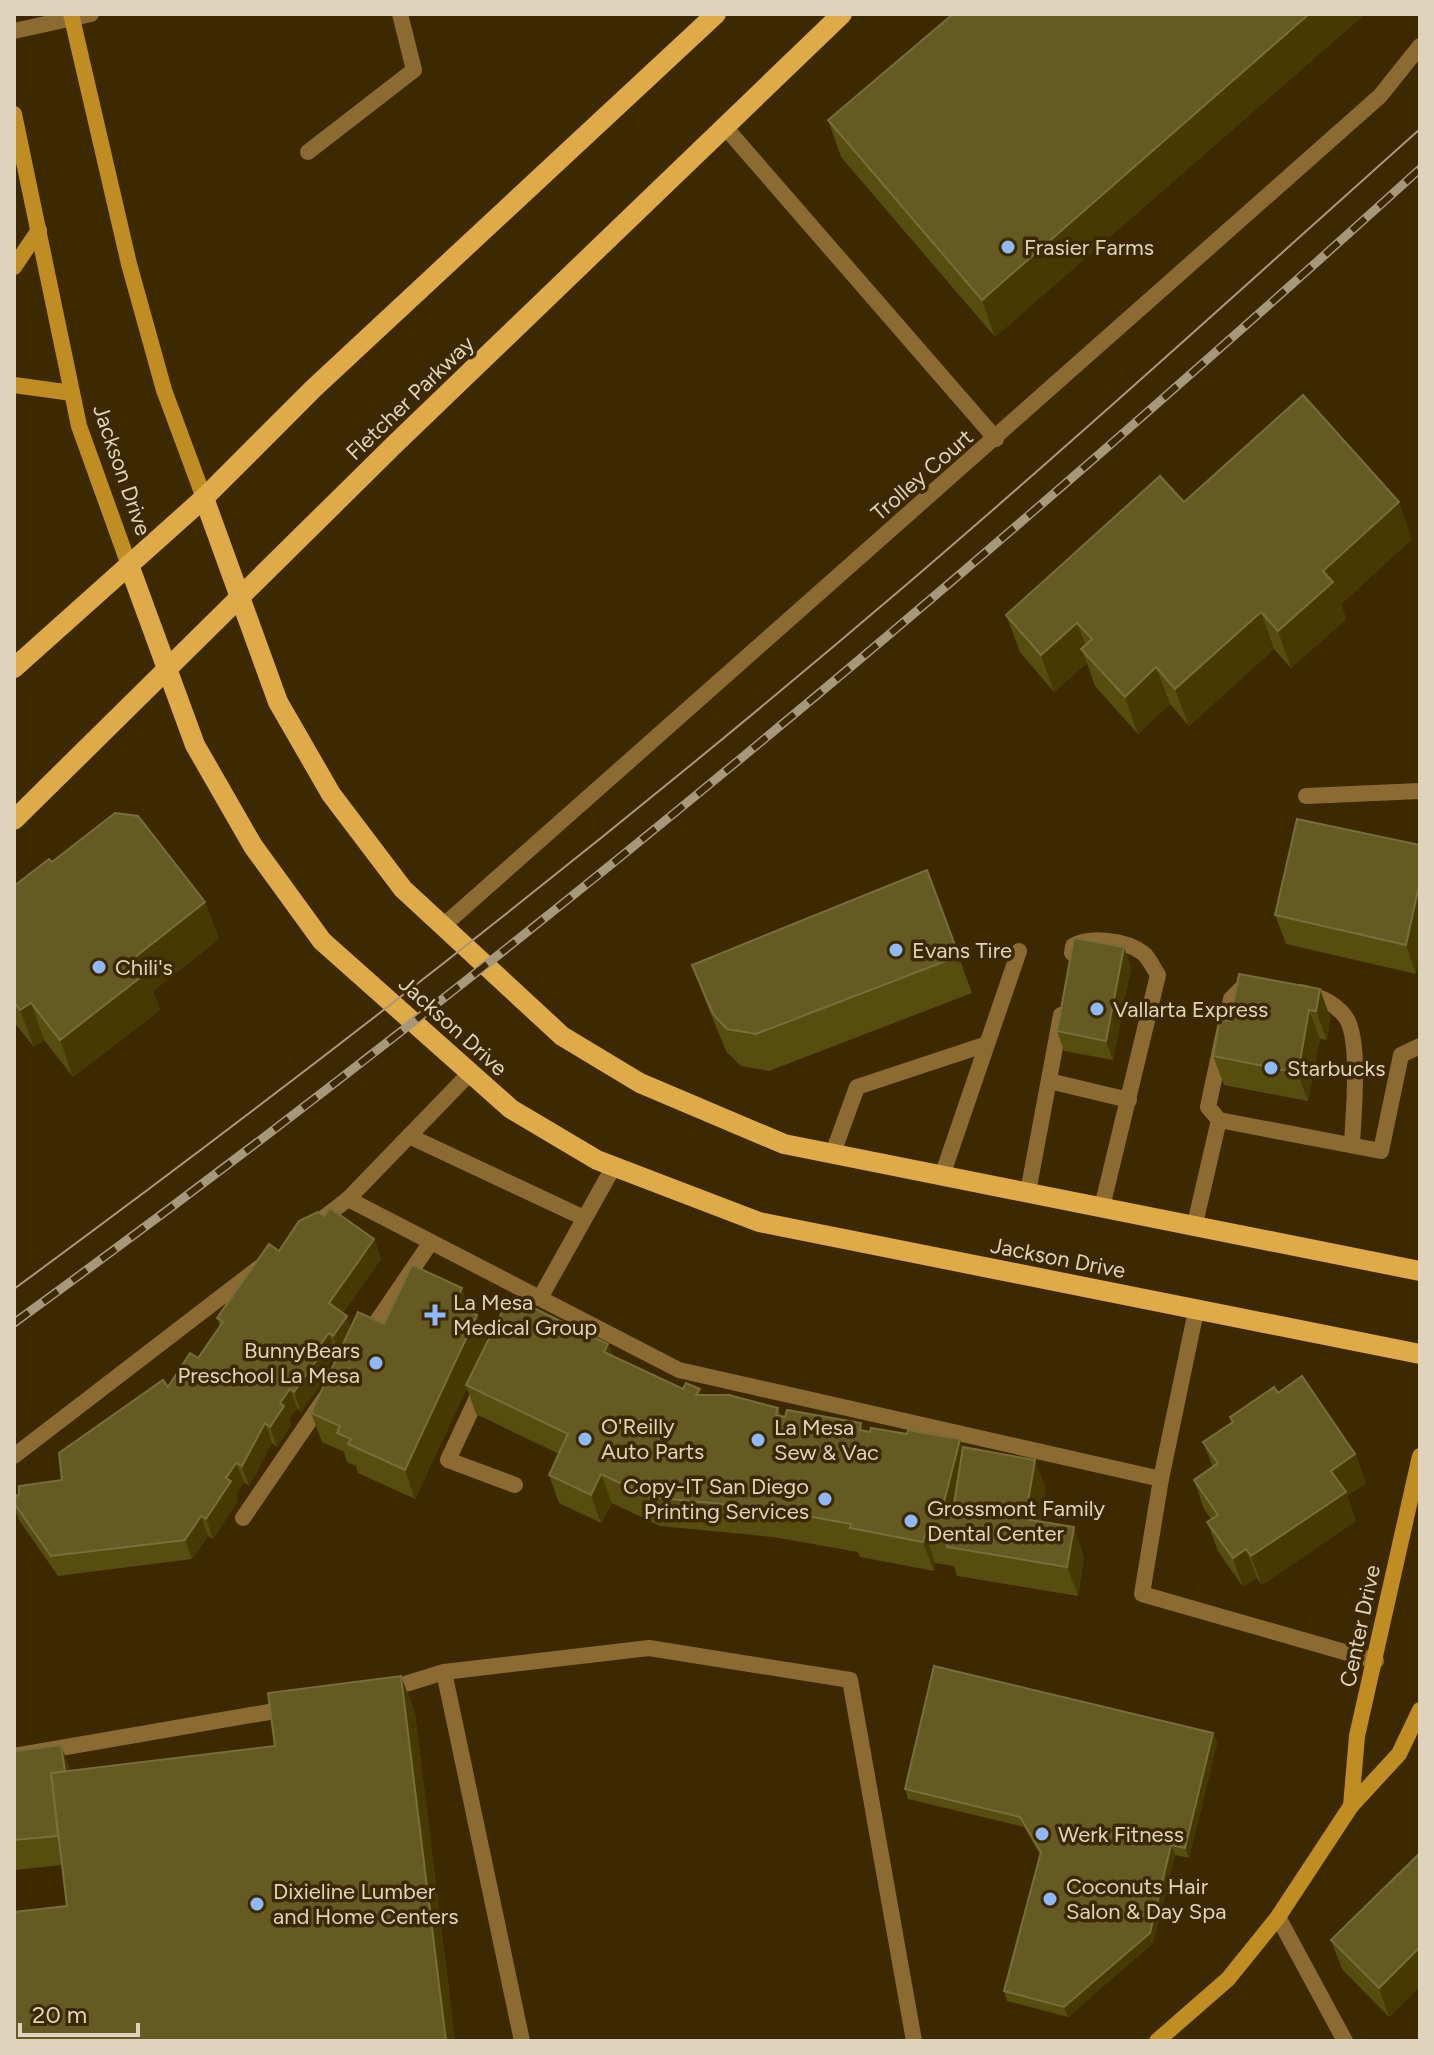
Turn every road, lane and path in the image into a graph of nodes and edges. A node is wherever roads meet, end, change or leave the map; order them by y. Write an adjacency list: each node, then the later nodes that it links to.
1 (91, 14): 5 (street)
2 (400, 14): 10 (street)
3 (716, 14): 16 (main road)
4 (842, 14): 9 (main road, Fletcher Parkway)
5 (72, 16): 6 (street); 16 (main road)
6 (14, 31)
7 (1420, 46): 15 (street, Trolley Court)
8 (14, 114): 11 (main road, Jackson Drive)
9 (725, 127): 15 (street); 18 (main road, Fletcher Parkway)
10 (308, 152)
11 (39, 230): 12 (main road); 14 (main road, Jackson Drive)
12 (14, 267)
13 (14, 385): 14 (main road)
14 (72, 393): 17 (main road, Jackson Drive)
15 (996, 439): 24 (street, Trolley Court)
16 (204, 498): 17 (main road); 18 (main road)
17 (129, 565): 19 (main road); 20 (main road, Jackson Drive)
18 (241, 600): 20 (main road, Fletcher Parkway); 24 (main road)
19 (14, 668)
20 (167, 669): 23 (main road, Fletcher Parkway); 28 (main road, Jackson Drive)
21 (1420, 791): 22 (street)
22 (1306, 796)
23 (14, 820)
24 (443, 926): 34 (main road)
25 (1019, 951): 26 (street)
26 (987, 1044): 34 (street); 36 (street)
27 (1420, 1046): 33 (street)
28 (470, 1073): 32 (street); 35 (main road, Jackson Drive)
29 (1049, 1081): 30 (street); 30 (street); 37 (street)
30 (1129, 1100): 39 (street)
31 (1219, 1120): 33 (street); 33 (street); 41 (street)
32 (409, 1136): 38 (street); 40 (street)
33 (1352, 1145)
34 (833, 1153): 36 (main road)
35 (614, 1166): 40 (street); 47 (main road, Jackson Drive)
36 (942, 1176): 37 (main road)
37 (1028, 1192): 39 (main road)
38 (348, 1199): 42 (street); 43 (street)
39 (1102, 1207): 41 (main road)
40 (584, 1218): 46 (street)
41 (1194, 1228): 45 (main road)
42 (299, 1237)
43 (431, 1242): 46 (street); 48 (street)
44 (274, 1256): 52 (street)
45 (1420, 1271)
46 (529, 1298): 54 (street)
47 (1196, 1311): 49 (main road, Jackson Drive); 54 (street)
48 (360, 1347)
49 (1420, 1354)
50 (487, 1376): 55 (street)
51 (333, 1387): 56 (street)
52 (14, 1456)
53 (1420, 1456): 57 (main road, Center Drive)
54 (1161, 1479): 57 (street)
55 (515, 1485)
56 (243, 1518)
57 (1376, 1661): 63 (main road, Center Drive)
58 (444, 1672): 59 (street); 65 (street); 66 (street)
59 (370, 1695)
60 (311, 1704): 62 (street)
61 (1420, 1710): 63 (main road, Center Drive)
62 (14, 1756)
63 (1351, 1806): 64 (main road, Center Drive)
64 (1278, 1917): 67 (main road, Center Drive); 68 (street)
65 (522, 2041)
66 (914, 2041)
67 (1157, 2041)
68 (1345, 2041)

